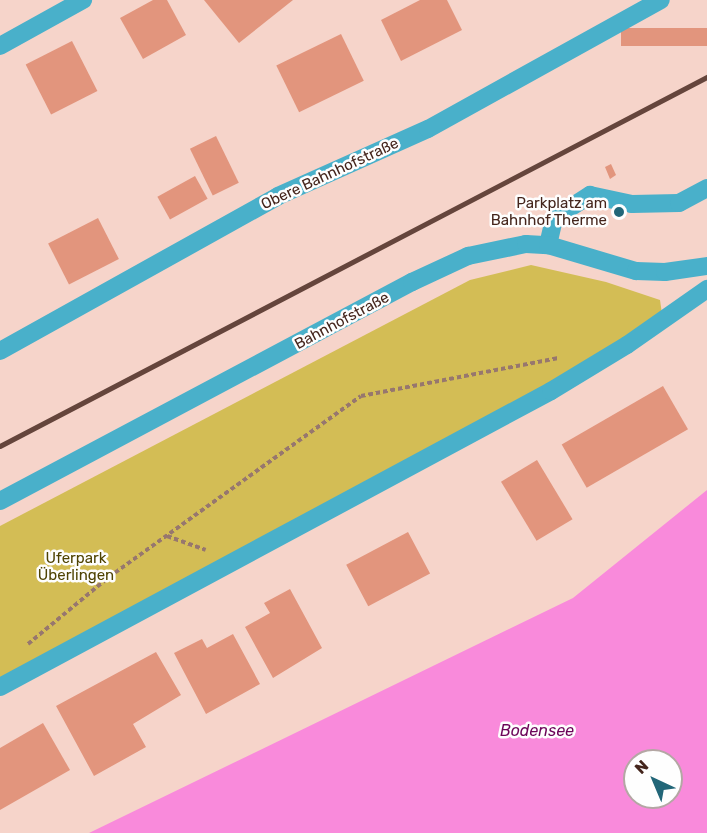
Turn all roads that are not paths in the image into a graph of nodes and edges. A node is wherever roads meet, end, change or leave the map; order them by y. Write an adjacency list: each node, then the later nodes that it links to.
1 (83, 0): 3 (street)
2 (661, 0): 8 (street, Obere Bahnhofstraße)
3 (0, 46)
4 (707, 188): 5 (street)
5 (548, 245): 6 (street, Bahnhofstraße); 9 (street, Bahnhofstraße)
6 (707, 266)
7 (707, 288): 10 (street)
8 (0, 351)
9 (0, 501)
10 (0, 687)

